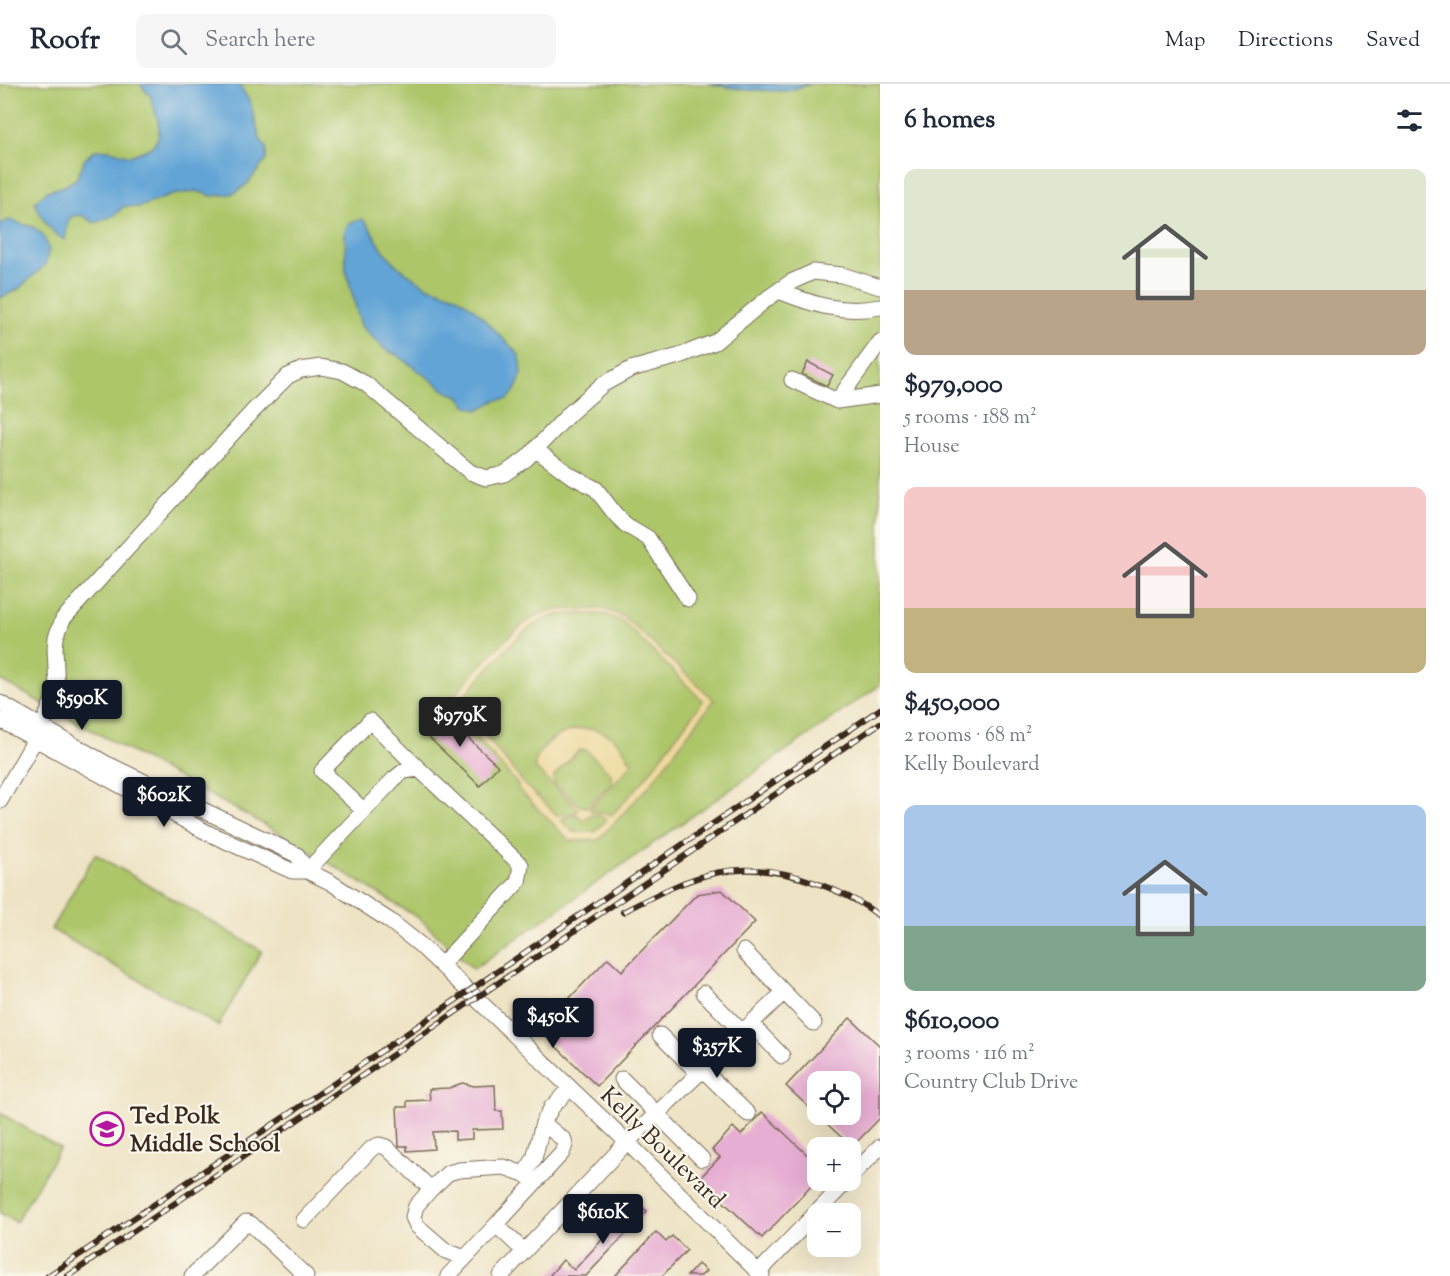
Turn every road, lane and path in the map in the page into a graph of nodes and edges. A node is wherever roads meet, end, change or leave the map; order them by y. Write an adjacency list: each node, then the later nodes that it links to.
1 (880, 287): 2 (street)
2 (778, 291): 3 (street); 8 (street)
3 (880, 307)
4 (880, 342): 7 (street)
5 (792, 380): 7 (street)
6 (880, 396): 7 (street)
7 (837, 401)
8 (535, 450): 9 (street); 12 (street)
9 (688, 599)
10 (0, 703): 12 (street, Kelly Boulevard)
11 (0, 720): 12 (street, Kelly Boulevard)
12 (38, 733): 14 (street); 16 (street, Kelly Boulevard)
13 (419, 770): 15 (street); 15 (street); 18 (street)
14 (2, 794)
15 (364, 811): 16 (street)
16 (307, 871): 18 (street, Kelly Boulevard)
17 (744, 951): 19 (street)
18 (442, 964): 27 (street, Kelly Boulevard)
19 (784, 992): 21 (street); 22 (street)
20 (704, 993): 22 (street)
21 (814, 1023)
22 (746, 1028): 24 (street); 25 (street)
23 (660, 1035): 25 (street)
24 (782, 1056)
25 (701, 1072): 28 (street); 29 (street)
26 (622, 1079): 28 (street)
27 (570, 1088): 30 (street); 31 (street, Kelly Boulevard)
28 (657, 1114): 31 (street); 33 (street)
29 (748, 1114)
30 (543, 1123): 35 (street); 35 (street)
31 (627, 1142): 40 (street); 42 (street, Kelly Boulevard)
32 (880, 1147): 34 (street)
33 (702, 1160)
34 (861, 1167)
35 (530, 1178): 36 (street); 39 (street)
36 (431, 1189): 38 (street); 41 (street)
37 (838, 1191): 42 (street)
38 (304, 1220)
39 (496, 1225): 40 (street); 41 (street)
40 (524, 1251): 46 (street)
41 (465, 1258): 45 (street)
42 (760, 1274)
43 (192, 1276): 44 (street)
44 (306, 1276)
45 (448, 1276)
46 (501, 1276)

